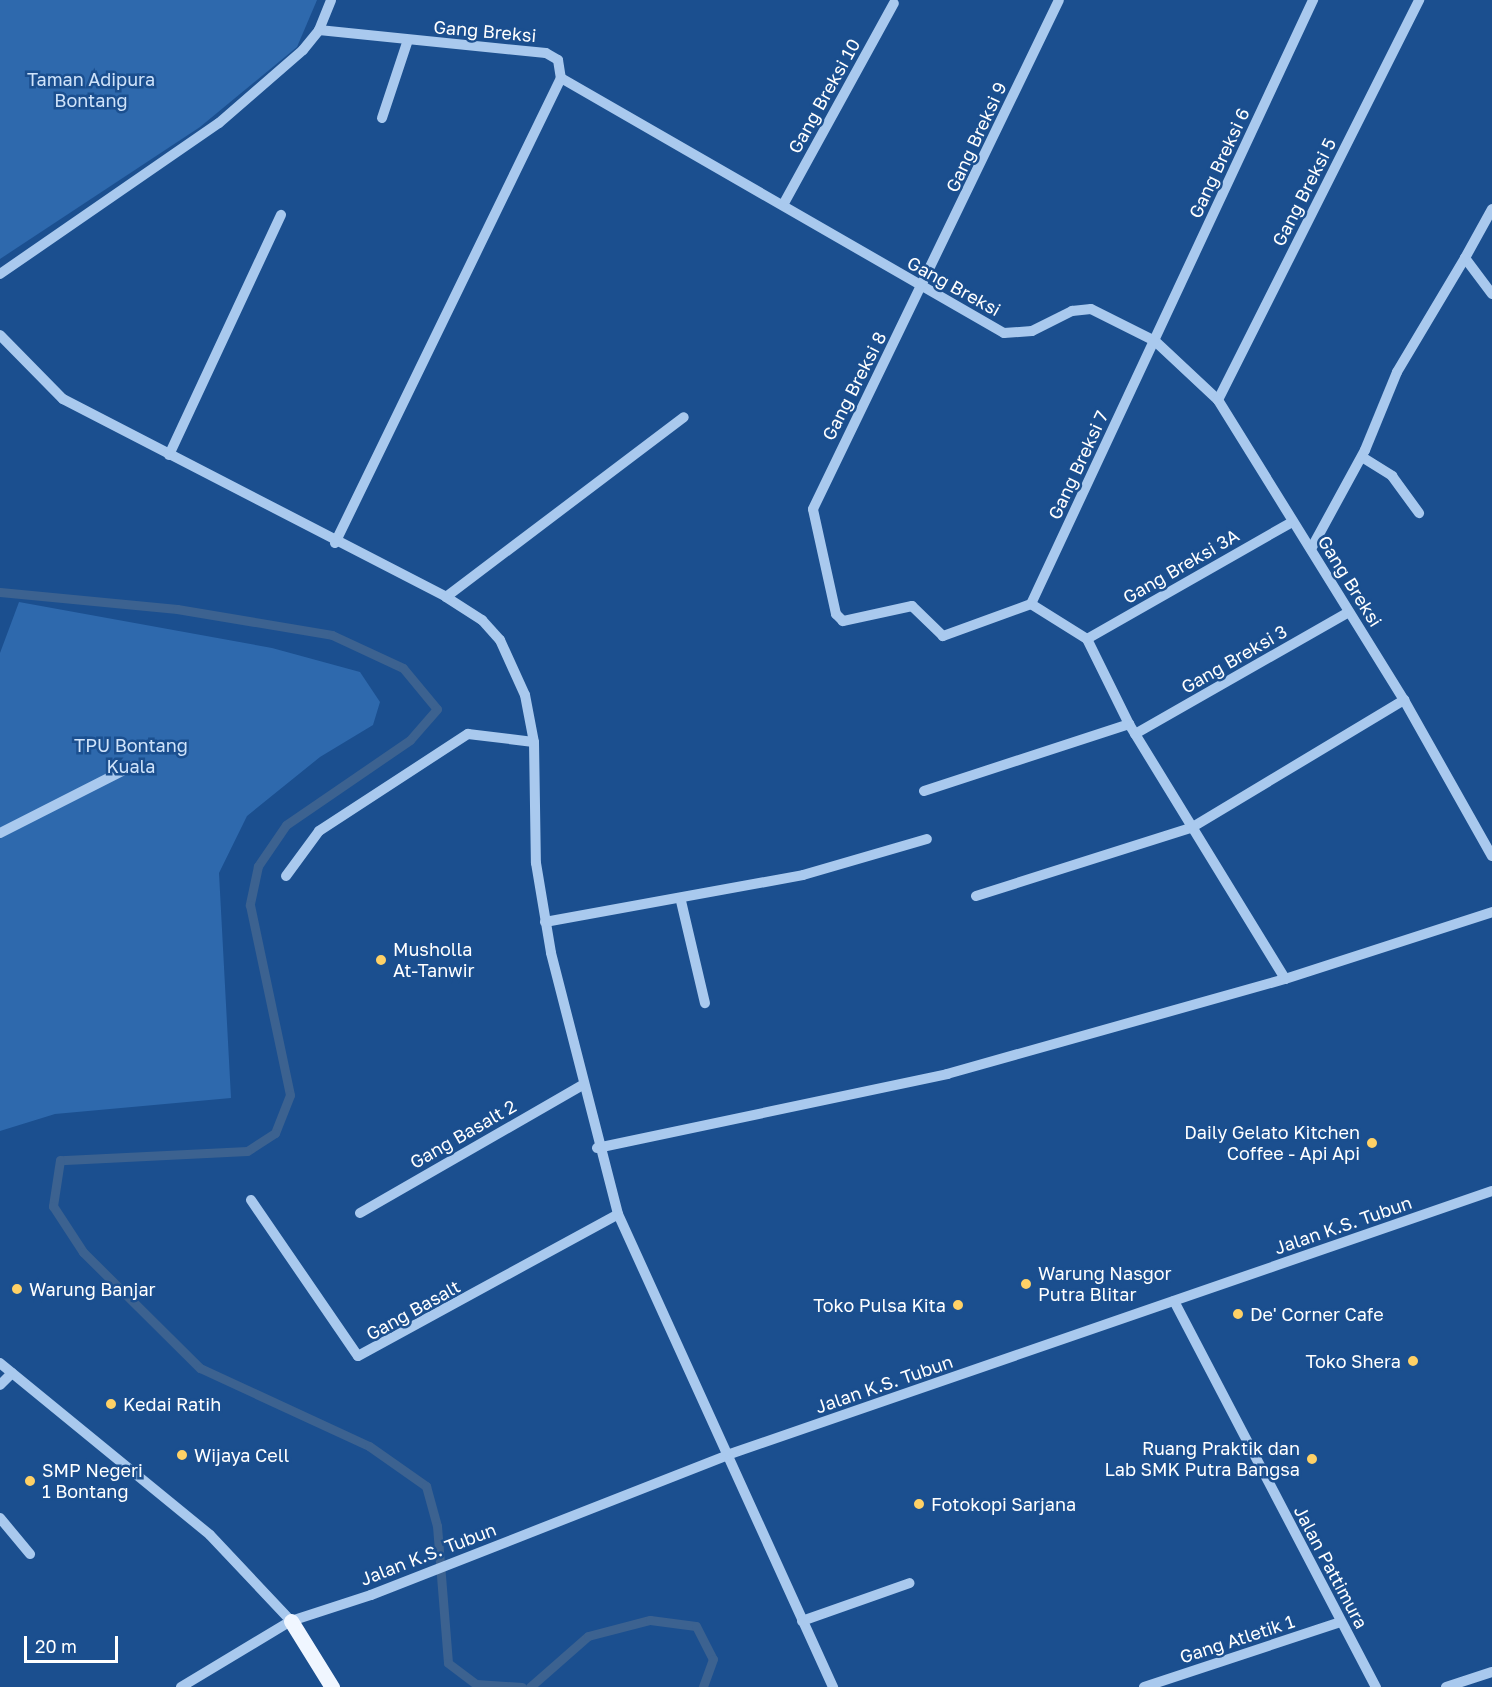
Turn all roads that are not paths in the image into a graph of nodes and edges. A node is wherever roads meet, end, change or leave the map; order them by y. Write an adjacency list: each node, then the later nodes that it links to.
1 (331, 0): 6 (street)
2 (1059, 0): 15 (street, Gang Breksi 9)
3 (1313, 0): 18 (street, Gang Breksi 6)
4 (1419, 0): 19 (street, Gang Breksi 5)
5 (894, 3): 10 (street, Gang Breksi 10)
6 (319, 30): 7 (street, Gang Breksi); 14 (street)
7 (408, 40): 8 (street, Gang Breksi); 9 (street)
8 (561, 78): 10 (street, Gang Breksi); 25 (street)
9 (382, 118)
10 (783, 205): 15 (street, Gang Breksi)
11 (1492, 209): 13 (street)
12 (281, 215): 21 (street)
13 (1465, 258): 16 (street); 22 (street)
14 (0, 274)
15 (923, 288): 18 (street, Gang Breksi); 28 (street, Gang Breksi 8)
16 (1492, 294)
17 (0, 335): 21 (street)
18 (1155, 341): 19 (street, Gang Breksi); 28 (street, Gang Breksi 7)
19 (1218, 400): 24 (street, Gang Breksi)
20 (684, 417): 27 (street)
21 (169, 455): 25 (street)
22 (1362, 458): 23 (street); 26 (street)
23 (1419, 513)
24 (1292, 522): 26 (street, Gang Breksi); 30 (street, Gang Breksi 3A)
25 (335, 543): 27 (street)
26 (1311, 549): 29 (street, Gang Breksi)
27 (446, 597): 33 (street)
28 (1031, 604): 30 (street)
29 (1349, 612): 31 (street, Gang Breksi); 32 (street, Gang Breksi 3)
30 (1087, 639): 32 (street)
31 (1404, 700): 36 (street); 39 (street, Gang Breksi)
32 (1132, 729): 35 (street, Gang Breksi 3); 36 (street)
33 (534, 742): 40 (street); 44 (street)
34 (132, 766): 37 (street)
35 (924, 791)
36 (1191, 828): 41 (street); 45 (street)
37 (0, 833)
38 (927, 839): 42 (street)
39 (1492, 856)
40 (286, 876)
41 (975, 896)
42 (681, 901): 44 (street); 46 (street)
43 (1492, 912): 45 (street)
44 (545, 922): 47 (street)
45 (1285, 979): 48 (street)
46 (705, 1003)
47 (583, 1085): 48 (street); 51 (street, Gang Basalt 2)
48 (597, 1148): 52 (street)
49 (1492, 1191): 53 (street, Jalan K.S. Tubun)
50 (251, 1200): 52 (street, Gang Basalt)
51 (360, 1213)
52 (618, 1214): 57 (street)
53 (1174, 1301): 57 (street, Jalan K.S. Tubun); 63 (street, Jalan Pattimura)
54 (0, 1364): 55 (street)
55 (12, 1373): 56 (street); 61 (street)
56 (0, 1385)
57 (730, 1454): 61 (street, Jalan K.S. Tubun); 62 (street)
58 (0, 1518): 59 (street)
59 (30, 1554)
60 (910, 1583): 62 (street)
61 (291, 1621): 65 (street, Jalan K.S. Tubun); 66 (main road)
62 (802, 1621): 67 (street)
63 (1341, 1622): 68 (street, Gang Atletik 1); 69 (street, Jalan Pattimura)
64 (1492, 1672): 70 (street)
65 (181, 1687)
66 (332, 1687)
67 (833, 1687)
68 (1144, 1687)
69 (1376, 1687)
70 (1446, 1687)

